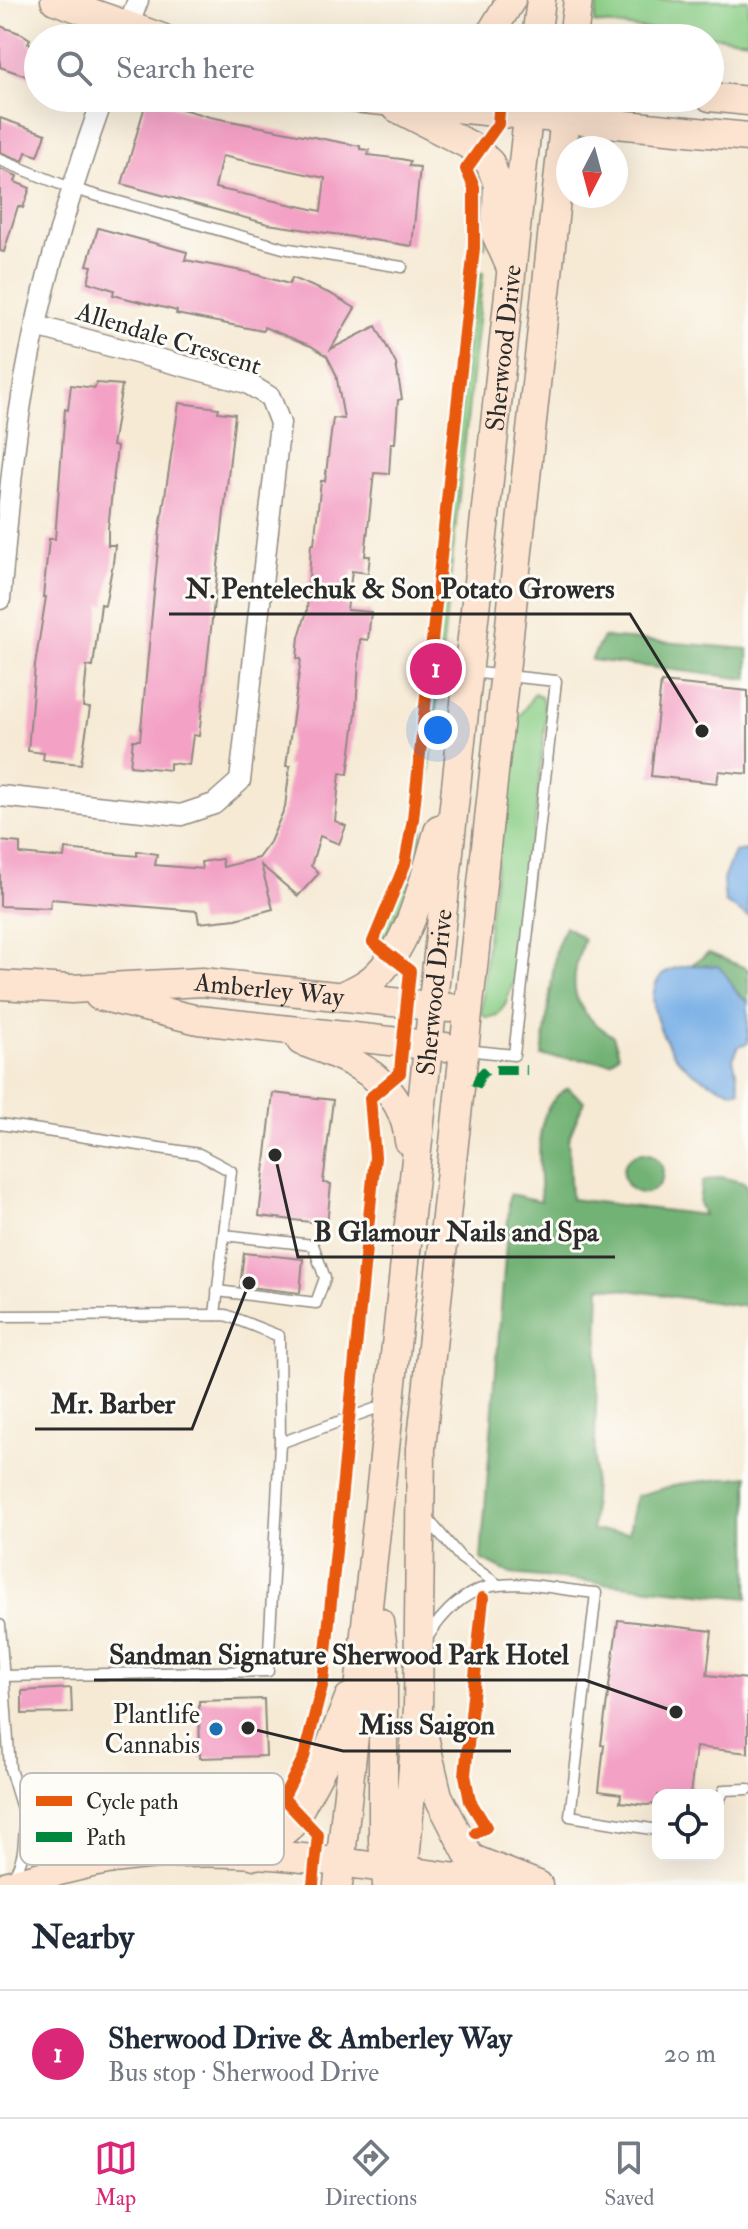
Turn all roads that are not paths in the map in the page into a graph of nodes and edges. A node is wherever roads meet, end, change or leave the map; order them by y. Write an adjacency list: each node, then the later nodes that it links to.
1 (55, 0): 5 (main road)
2 (511, 0): 6 (main road)
3 (541, 0): 7 (main road)
4 (578, 0): 8 (main road)
5 (130, 21)
6 (496, 24)
7 (538, 24)
8 (575, 24)
9 (724, 98): 10 (main road)
10 (748, 101)
11 (98, 112): 18 (street, Allendale Crescent)
12 (405, 112): 20 (main road)
13 (529, 112): 20 (main road, Sherwood Drive)
14 (566, 112): 24 (main road, Sherwood Drive)
15 (591, 112): 16 (main road)
16 (748, 137)
17 (0, 160): 18 (lane)
18 (70, 188): 19 (lane); 21 (street, Allendale Crescent)
19 (402, 267)
20 (512, 269): 23 (main road, Sherwood Drive)
21 (36, 326): 22 (street, Allendale Crescent); 26 (street, Allendale Crescent)
22 (0, 599)
23 (469, 671): 24 (lane); 25 (main road, Sherwood Drive)
24 (504, 676): 31 (main road, Sherwood Drive); 34 (lane)
25 (461, 743): 29 (main road); 30 (main road, Sherwood Drive)
26 (0, 796)
27 (0, 985): 28 (main road, Amberley Way)
28 (71, 989): 29 (main road, Amberley Way); 32 (main road, Amberley Way)
29 (342, 996): 30 (main road, Amberley Way)
30 (431, 1005): 31 (main road, Amberley Way); 33 (main road, Sherwood Drive)
31 (467, 1010): 34 (main road, Sherwood Drive)
32 (259, 1026): 33 (main road, Amberley Way); 36 (main road)
33 (426, 1045): 34 (main road, Amberley Way); 36 (main road, Sherwood Drive)
34 (463, 1050): 43 (main road, Sherwood Drive)
35 (0, 1124): 37 (lane)
36 (414, 1186): 41 (main road, Sherwood Drive)
37 (224, 1235): 38 (lane); 38 (lane)
38 (217, 1291): 39 (lane)
39 (215, 1315): 40 (lane); 42 (lane)
40 (0, 1316)
41 (390, 1403): 42 (lane); 45 (main road, Sherwood Drive)
42 (280, 1443): 49 (lane)
43 (419, 1508): 44 (lane); 47 (main road, Sherwood Drive)
44 (497, 1584): 47 (lane); 54 (lane)
45 (370, 1595): 48 (main road, Sherwood Drive); 60 (main road)
46 (0, 1625): 49 (lane)
47 (419, 1651): 50 (main road, Sherwood Drive)
48 (363, 1663): 55 (main road); 59 (main road, Sherwood Drive)
49 (2, 1676): 53 (lane)
50 (418, 1709): 60 (main road, Sherwood Drive); 65 (main road)
51 (748, 1789): 52 (lane)
52 (724, 1790)
53 (20, 1802)
54 (652, 1829)
55 (284, 1831)
56 (284, 1862): 59 (main road)
57 (20, 1865): 62 (lane)
58 (95, 1865): 61 (main road)
59 (339, 1874): 60 (main road); 63 (main road)
60 (394, 1878): 64 (main road)
61 (46, 1880): 62 (main road)
62 (7, 1885)
63 (358, 1885)
64 (511, 1885)
65 (538, 1885)

